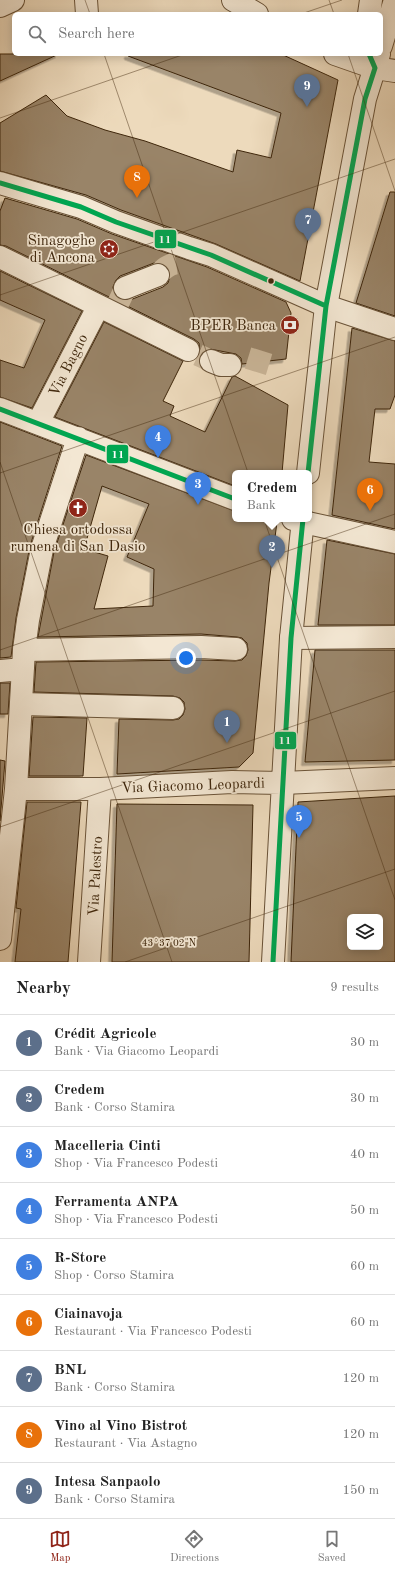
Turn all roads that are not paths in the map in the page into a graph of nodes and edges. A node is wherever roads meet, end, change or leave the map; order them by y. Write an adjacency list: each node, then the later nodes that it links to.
1 (13, 0): 6 (street)
2 (86, 0): 7 (street)
3 (233, 0): 8 (street)
4 (371, 0): 9 (street)
5 (395, 0): 10 (street)
6 (0, 6)
7 (87, 12)
8 (254, 12)
9 (369, 12)
10 (383, 39)
11 (346, 56): 12 (street)
12 (379, 62): 17 (street)
13 (1, 187): 17 (street)
14 (0, 257): 18 (street)
15 (158, 275): 16 (street)
16 (125, 288)
17 (326, 306): 19 (street); 24 (street)
18 (109, 310): 20 (street); 22 (street, Via Bagno)
19 (395, 329)
20 (188, 350)
21 (0, 409): 22 (street)
22 (38, 423): 23 (street)
23 (78, 438): 25 (street); 32 (street)
24 (308, 470)
25 (232, 498)
26 (300, 522): 30 (street)
27 (309, 522): 28 (street)
28 (395, 542)
29 (395, 637): 30 (street)
30 (291, 638): 37 (street)
31 (236, 649): 32 (street)
32 (24, 660): 33 (street); 34 (street)
33 (0, 671)
34 (22, 704): 35 (street); 38 (street)
35 (174, 708)
36 (395, 778): 37 (street, Via Giacomo Leopardi)
37 (283, 783): 39 (street, Via Giacomo Leopardi); 42 (street)
38 (16, 789): 39 (street, Via Giacomo Leopardi); 40 (street)
39 (100, 789): 41 (street, Via Palestro)
40 (0, 939)
41 (89, 962)
42 (273, 962)

